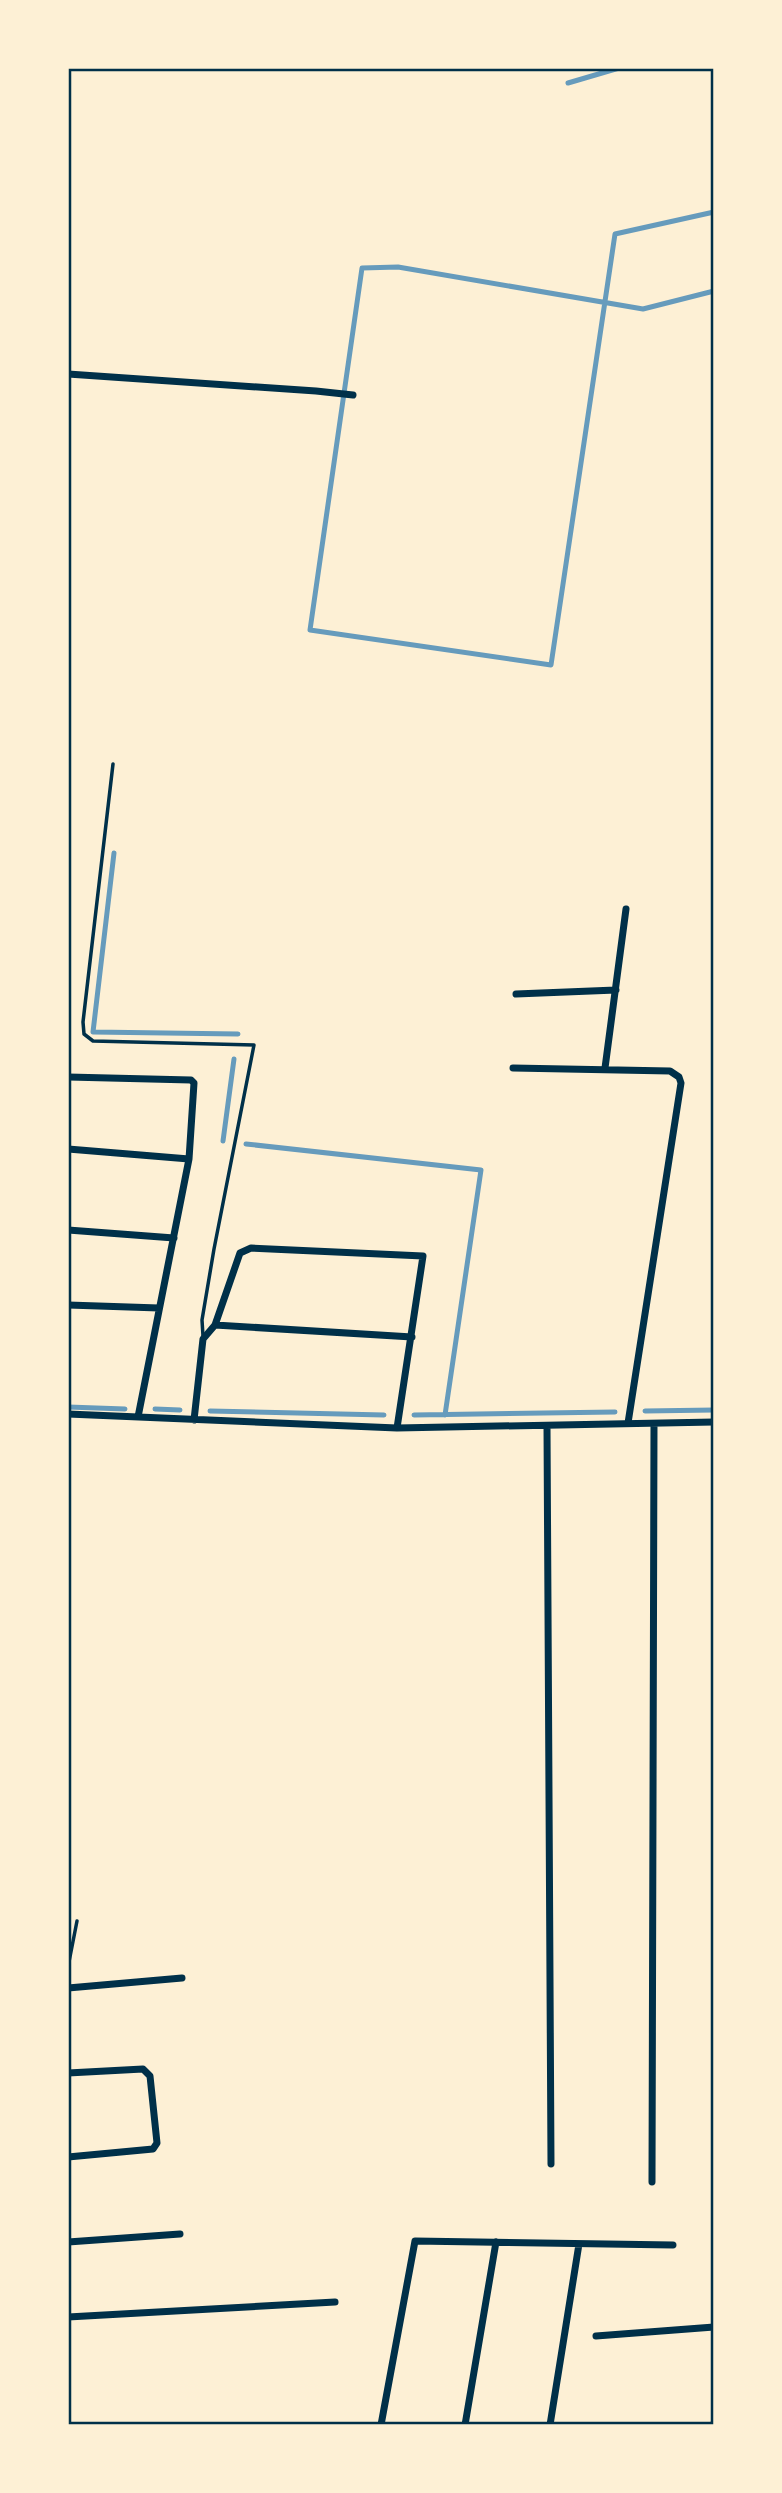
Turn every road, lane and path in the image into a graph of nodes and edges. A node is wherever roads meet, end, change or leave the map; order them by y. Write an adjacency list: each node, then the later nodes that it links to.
1 (68, 374): 2 (street)
2 (352, 395)
3 (113, 764): 18 (lane)
4 (626, 909): 5 (street)
5 (616, 990): 6 (street); 8 (street)
6 (516, 993)
7 (513, 1068): 8 (street)
8 (605, 1068): 23 (street)
9 (68, 1077): 11 (street)
10 (68, 1149): 11 (street)
11 (189, 1158): 13 (street)
12 (68, 1230): 13 (street)
13 (174, 1238): 15 (street)
14 (68, 1305): 15 (street)
15 (159, 1308): 20 (street)
16 (215, 1325): 17 (street); 17 (street); 18 (street)
17 (412, 1337): 26 (street)
18 (203, 1339): 21 (street)
19 (68, 1414): 20 (street)
20 (138, 1418): 21 (street)
21 (194, 1420): 26 (street)
22 (714, 1422): 24 (street)
23 (628, 1423): 24 (street); 25 (street)
24 (654, 1424): 34 (street)
25 (547, 1426): 26 (street); 33 (street)
26 (397, 1427)
27 (78, 1921): 28 (lane)
28 (68, 1967)
29 (182, 1978): 30 (street)
30 (68, 1988)
31 (68, 2073): 32 (street)
32 (68, 2157)
33 (551, 2164)
34 (652, 2182)
35 (180, 2234): 36 (street)
36 (68, 2242)
37 (496, 2242): 38 (street); 44 (street); 45 (street)
38 (579, 2245): 39 (street); 46 (street)
39 (673, 2245)
40 (335, 2302): 41 (street)
41 (68, 2317)
42 (714, 2327): 43 (street)
43 (596, 2336)
44 (381, 2425)
45 (465, 2425)
46 (550, 2425)

